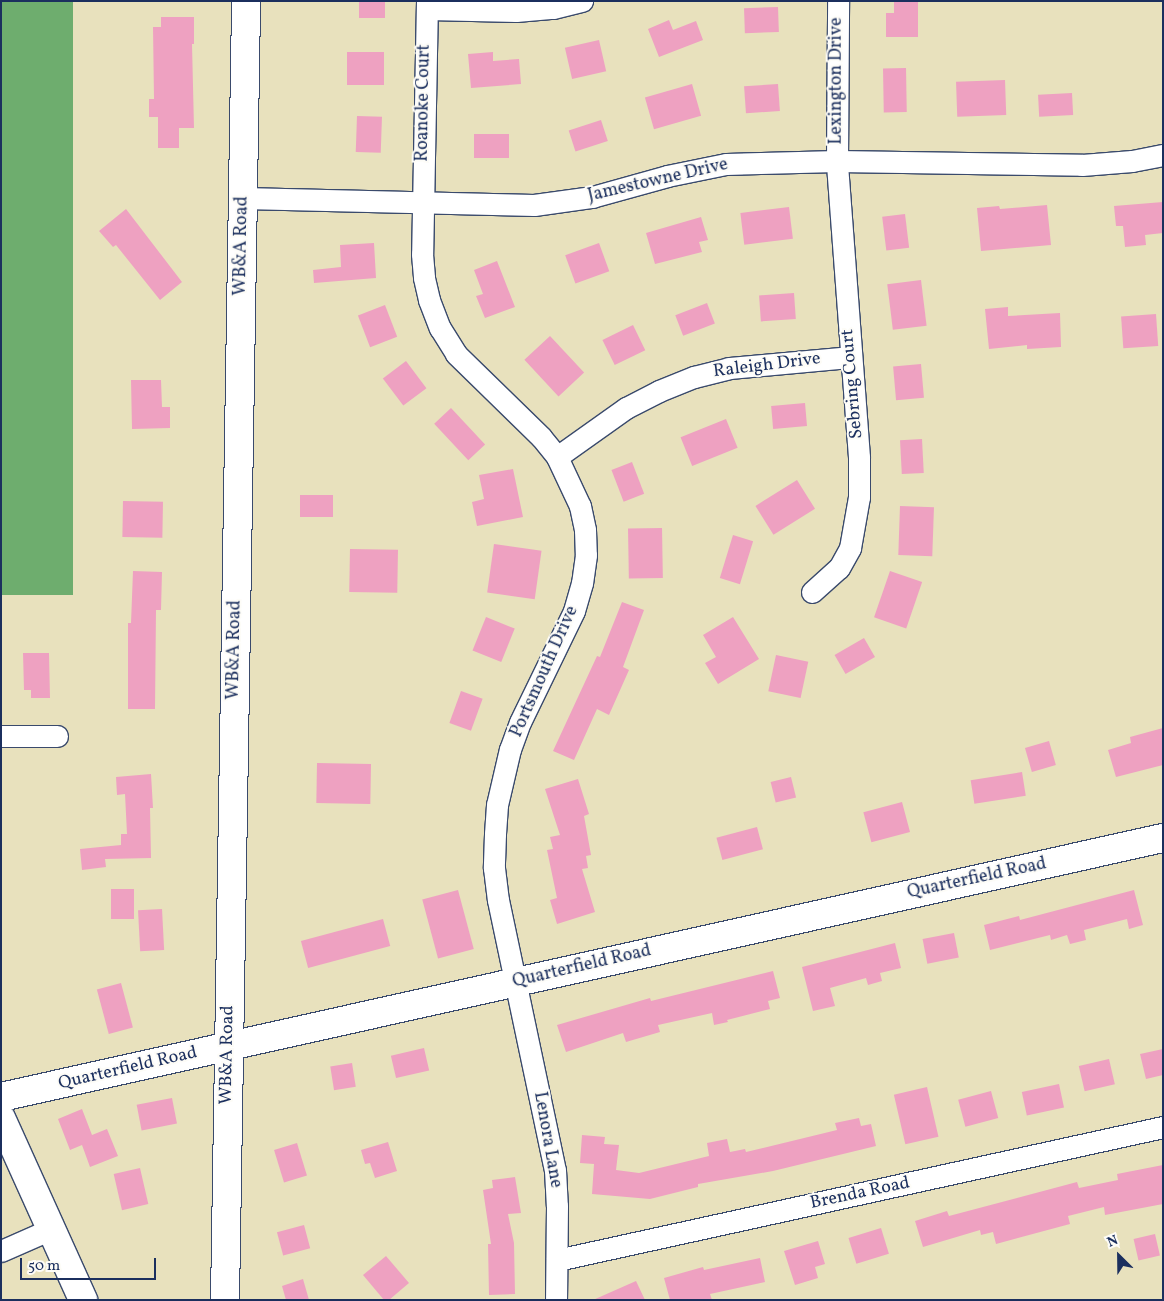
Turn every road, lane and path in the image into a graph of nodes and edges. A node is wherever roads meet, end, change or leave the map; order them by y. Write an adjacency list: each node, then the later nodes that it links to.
1 (246, 1): 7 (street, WB&A Road)
2 (582, 1): 4 (street)
3 (838, 1): 6 (street, Lexington Drive)
4 (427, 5): 8 (street, Roanoke Court)
5 (1163, 155): 6 (street, Jamestowne Drive)
6 (837, 161): 8 (street, Jamestowne Drive); 9 (street, Sebring Court)
7 (243, 198): 8 (street, Jamestowne Drive); 16 (street, WB&A Road)
8 (422, 204): 10 (street, Portsmouth Drive)
9 (850, 357): 10 (street, Raleigh Drive); 11 (street, Sebring Court)
10 (557, 457): 15 (street, Portsmouth Drive)
11 (812, 592)
12 (1, 736): 13 (street)
13 (57, 736)
14 (1163, 838): 15 (street, Quarterfield Road)
15 (515, 982): 16 (street, Quarterfield Road); 22 (street, Lenora Lane)
16 (228, 1046): 17 (street, Quarterfield Road); 24 (street, WB&A Road)
17 (1, 1097)
18 (1, 1118): 20 (street)
19 (1163, 1127): 22 (street, Brenda Road)
20 (51, 1228): 21 (street); 23 (street)
21 (1, 1251)
22 (557, 1260): 25 (street, Lenora Lane)
23 (83, 1300)
24 (225, 1300)
25 (556, 1300)

